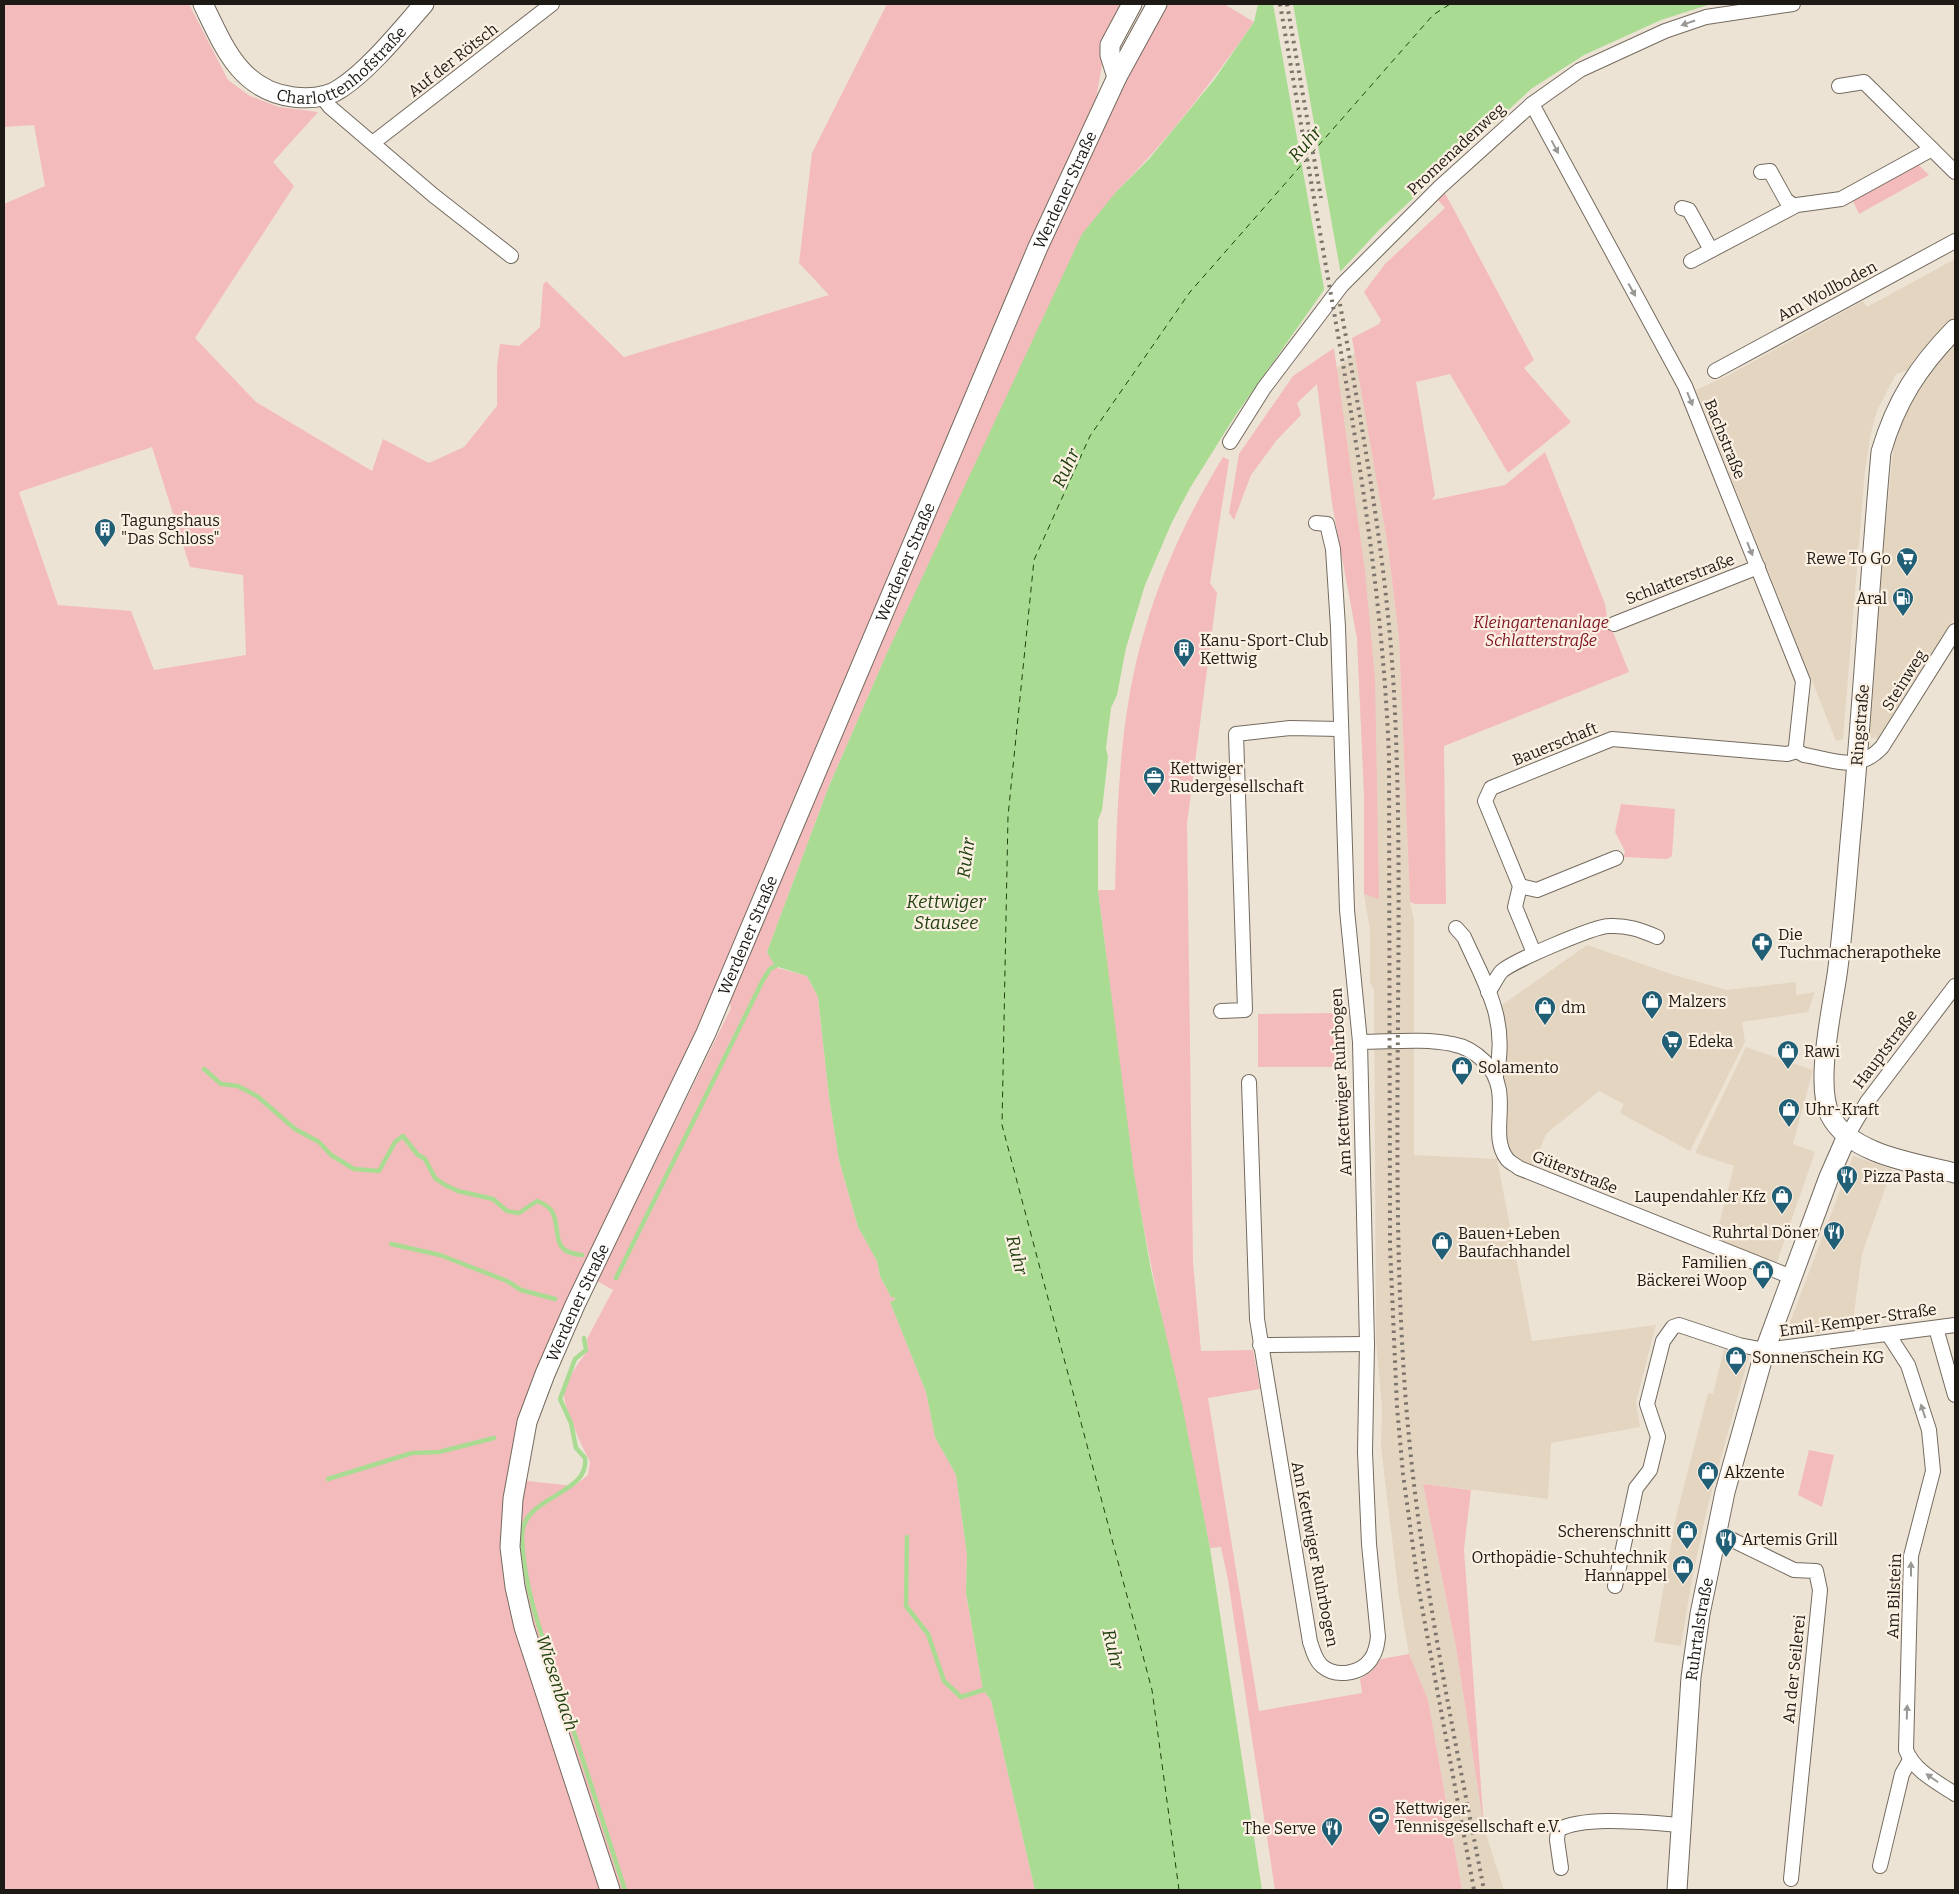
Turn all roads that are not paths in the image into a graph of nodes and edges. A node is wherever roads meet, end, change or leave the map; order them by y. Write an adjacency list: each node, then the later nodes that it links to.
1 (203, 4): 9 (main road, Charlottenhofstraße)
2 (424, 4): 9 (main road, Charlottenhofstraße)
3 (552, 4): 11 (street, Auf der Rötsch)
4 (1132, 4): 7 (main road)
5 (1157, 4): 7 (main road, Werdener Straße)
6 (1793, 4): 10 (street, Promenadenweg, one-way to 10)
7 (1117, 77): 60 (main road, Werdener Straße)
8 (1839, 86): 12 (street)
9 (322, 97): 11 (street)
10 (1532, 104): 23 (street, Promenadenweg); 25 (street, Bachstraße, one-way to 25)
11 (374, 142): 19 (street)
12 (1932, 149): 14 (street); 15 (street)
13 (1761, 172): 15 (street)
14 (1955, 172)
15 (1794, 206): 18 (street)
16 (1682, 208): 18 (street)
17 (1955, 241): 22 (street, Am Wollboden)
18 (1711, 250): 20 (street)
19 (511, 256)
20 (1691, 261)
21 (1955, 329): 30 (main road, Ringstraße)
22 (1715, 371)
23 (1230, 442)
24 (1316, 524): 28 (street, Am Kettwiger Ruhrbogen)
25 (1758, 567): 26 (street, Schlatterstraße); 29 (street, Bachstraße)
26 (1614, 624)
27 (1955, 631): 30 (street, Steinweg)
28 (1340, 729): 38 (street); 39 (street, Am Kettwiger Ruhrbogen)
29 (1797, 751): 30 (street); 32 (street, Bauerschaft)
30 (1857, 764): 42 (main road, Ringstraße)
31 (1616, 858): 32 (street)
32 (1520, 886): 35 (street)
33 (1456, 928): 37 (street, Güterstraße)
34 (1657, 937): 35 (street)
35 (1534, 953): 37 (street)
36 (1955, 986): 42 (street, Hauptstraße)
37 (1488, 992): 40 (street, Güterstraße)
38 (1222, 1011)
39 (1360, 1042): 40 (street); 48 (street, Am Kettwiger Ruhrbogen)
40 (1496, 1076): 44 (street, Güterstraße)
41 (1249, 1082): 49 (street, Am Kettwiger Ruhrbogen)
42 (1847, 1136): 43 (main road); 44 (main road, Ruhrtalstraße)
43 (1955, 1174)
44 (1794, 1278): 50 (main road, Ruhrtalstraße)
45 (1955, 1325): 46 (street, Emil-Kemper-Straße)
46 (1936, 1328): 47 (street, Emil-Kemper-Straße); 51 (street)
47 (1888, 1334): 50 (street, Emil-Kemper-Straße); 54 (street, Am Bilstein, one-way to 47)
48 (1366, 1344): 49 (street); 49 (street, Am Kettwiger Ruhrbogen)
49 (1260, 1346)
50 (1765, 1350): 52 (main road, Ruhrtalstraße); 53 (street)
51 (1955, 1395)
52 (1716, 1532): 56 (main road, Ruhrtalstraße); 59 (street, An der Seilerei)
53 (1615, 1586)
54 (1910, 1760): 55 (street, one-way to 54); 57 (street)
55 (1955, 1794)
56 (1681, 1825): 58 (street); 61 (main road, Ruhrtalstraße)
57 (1880, 1866)
58 (1561, 1868)
59 (1791, 1879)
60 (610, 1890)
61 (1676, 1890)

